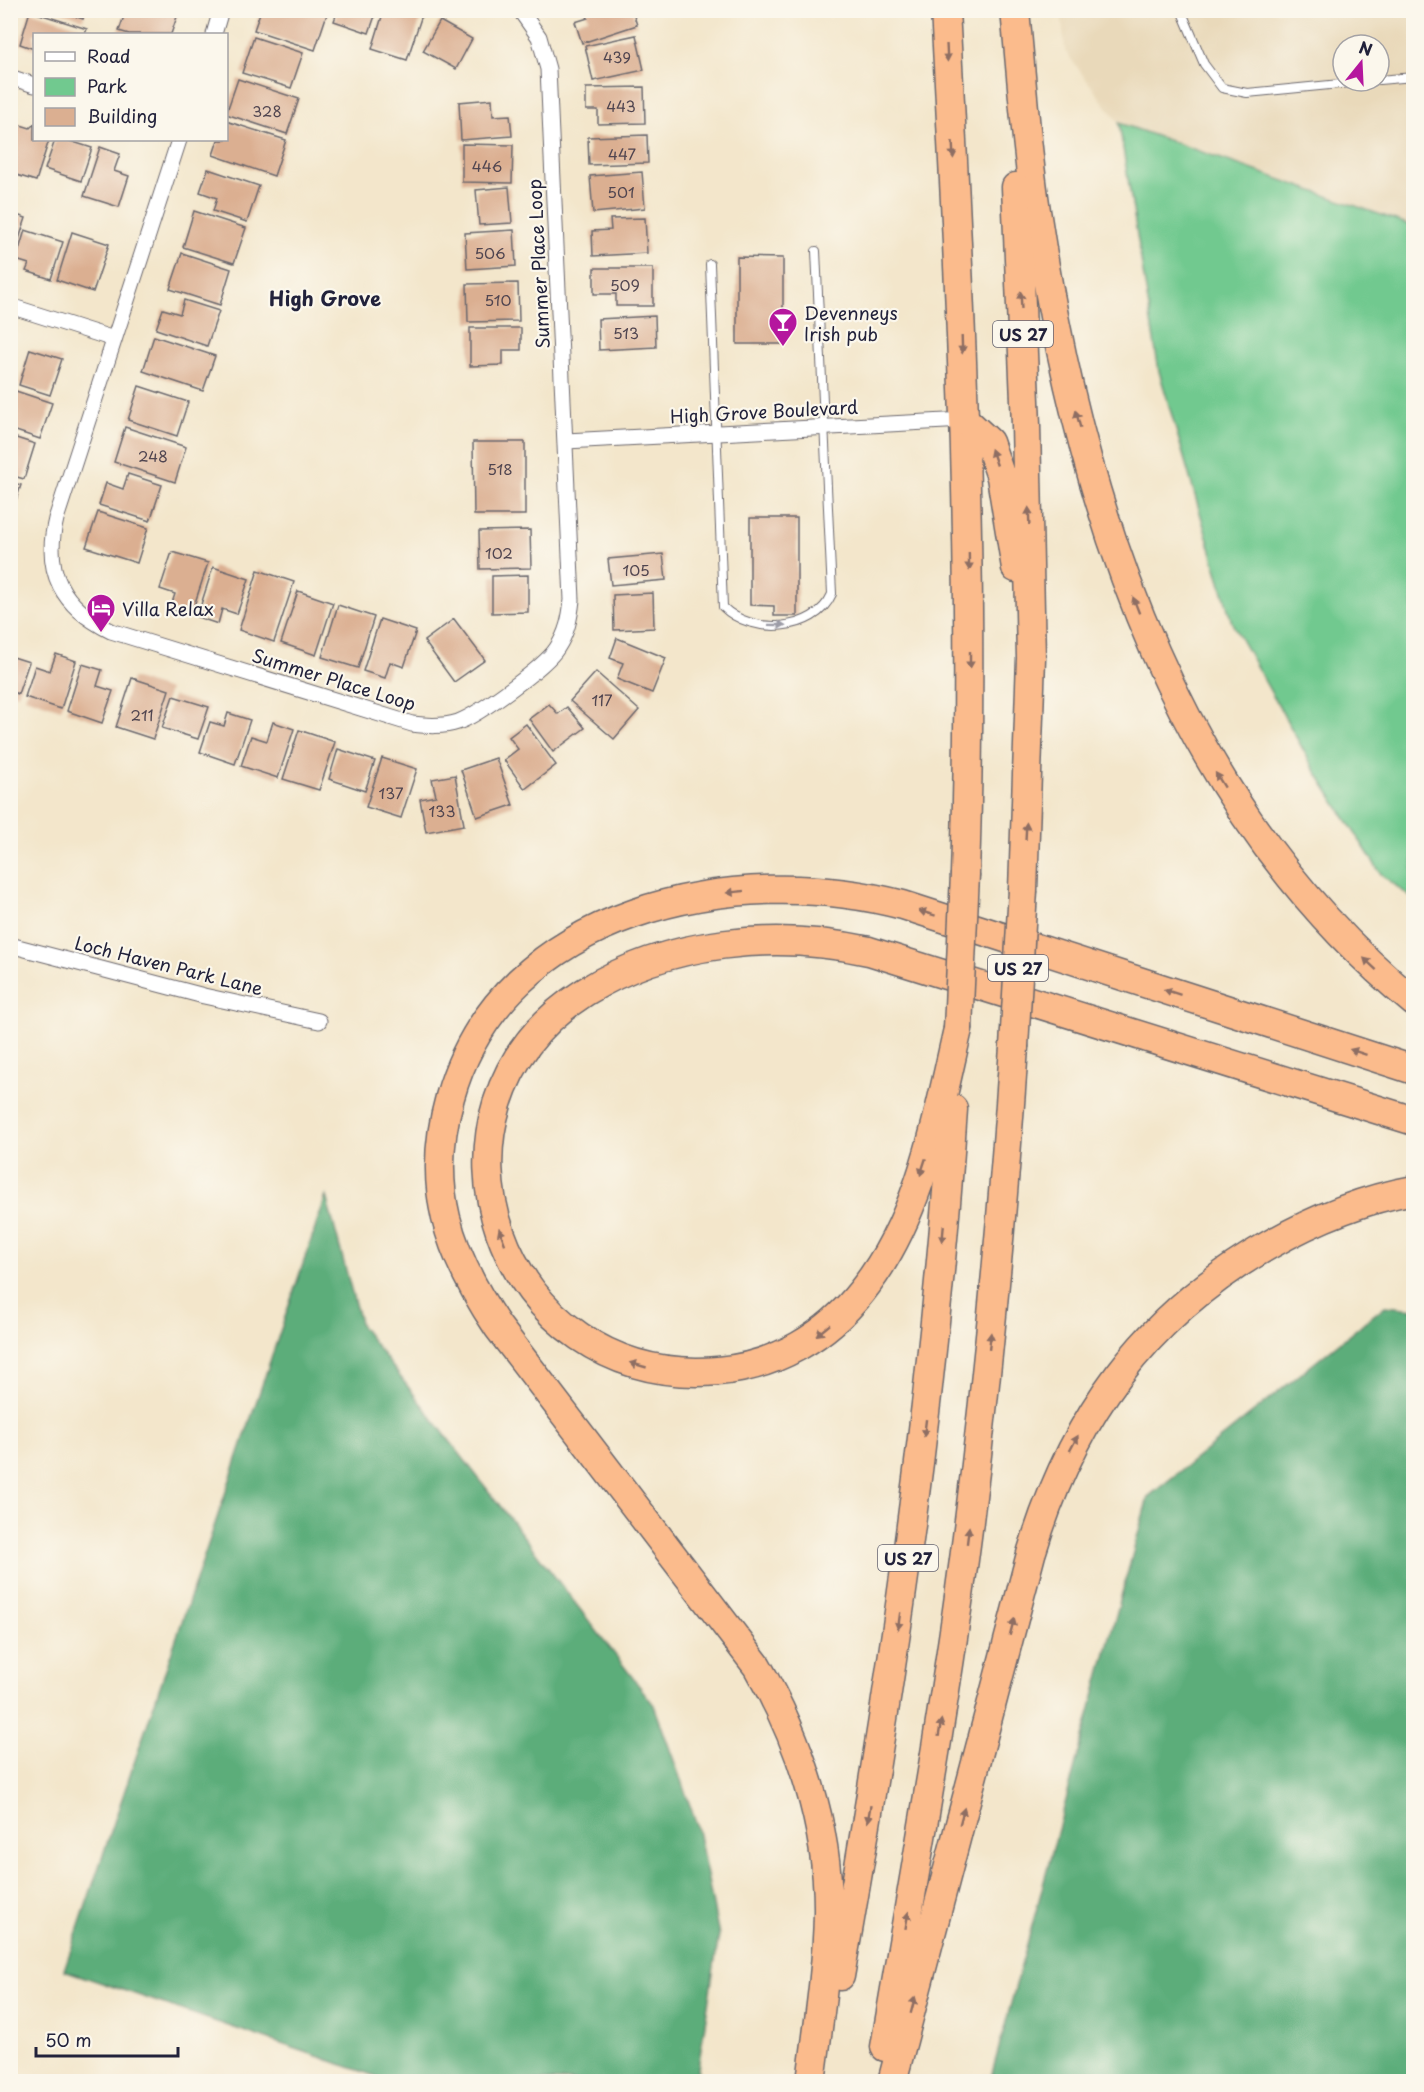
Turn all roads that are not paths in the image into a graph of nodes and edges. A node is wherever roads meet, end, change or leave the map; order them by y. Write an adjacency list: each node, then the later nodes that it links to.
1 (221, 10): 8 (street)
2 (519, 10): 23 (street, Summer Place Loop)
3 (945, 10): 20 (highway, US 27, one-way to 20)
4 (1009, 10): 24 (highway, US 27, one-way to 4)
5 (1015, 10): 26 (highway, one-way to 5)
6 (1181, 10): 14 (lane)
7 (1411, 10): 9 (lane)
8 (214, 33)
9 (1413, 38)
10 (10, 77): 13 (street)
11 (1413, 77): 12 (lane)
12 (1391, 79)
13 (33, 85)
14 (1331, 85)
15 (179, 141): 19 (street, Summer Place Loop)
16 (816, 251): 21 (lane)
17 (710, 264): 22 (lane)
18 (10, 306): 19 (street)
19 (114, 339): 23 (street, Summer Place Loop)
20 (965, 420): 21 (street, High Grove Boulevard); 24 (highway, one-way to 20); 28 (highway, US 27, one-way to 28, bridge)
21 (825, 428): 22 (street, High Grove Boulevard); 22 (lane, one-way to 21)
22 (718, 434): 23 (street, High Grove Boulevard)
23 (566, 441)
24 (1031, 658): 34 (highway, US 27, one-way to 24, bridge)
25 (10, 945): 27 (street, Loch Haven Park Lane)
26 (1413, 1002)
27 (319, 1021)
28 (958, 1029): 30 (highway, one-way to 30); 33 (highway, US 27, one-way to 33)
29 (1413, 1070): 32 (highway, one-way to 32)
30 (1413, 1121)
31 (1413, 1190): 35 (highway, one-way to 31)
32 (811, 2082)
33 (822, 2082)
34 (879, 2082)
35 (892, 2082)

